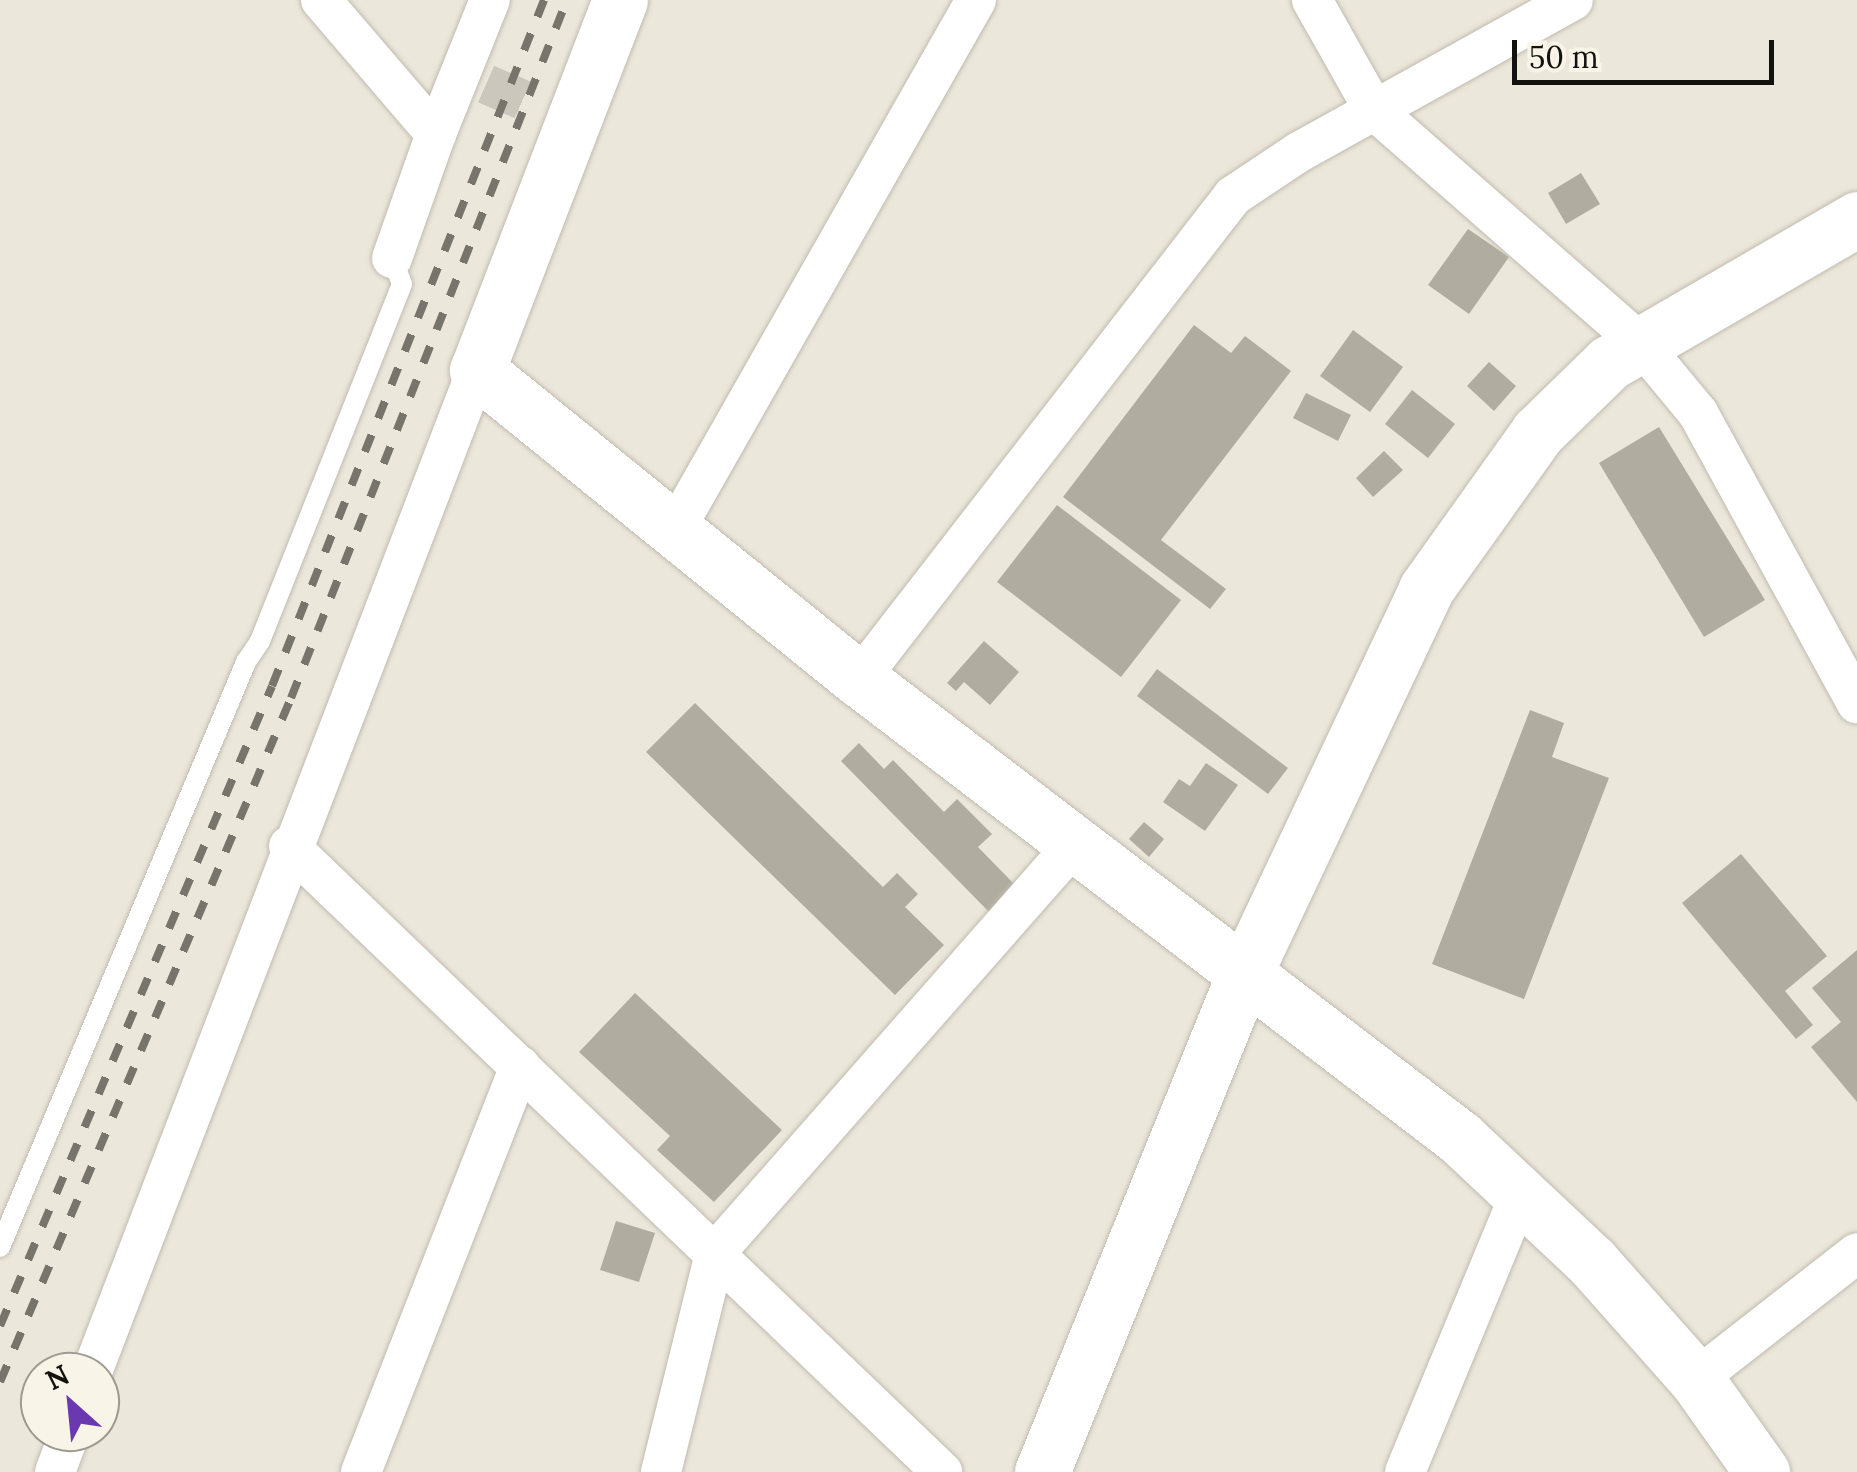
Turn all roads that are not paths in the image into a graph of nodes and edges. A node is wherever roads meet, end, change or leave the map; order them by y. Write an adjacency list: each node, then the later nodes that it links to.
1 (321, 0): 8 (street)
2 (490, 0): 8 (street)
3 (620, 0): 12 (street)
4 (976, 0): 13 (street)
5 (1312, 0): 7 (street)
6 (1573, 0): 7 (street)
7 (1374, 110): 11 (street); 14 (street)
8 (436, 134): 10 (street)
9 (1857, 218): 11 (street)
10 (392, 258): 21 (lane)
11 (1640, 343): 15 (street); 18 (street)
12 (478, 370): 13 (street); 16 (street)
13 (674, 533): 14 (street)
14 (858, 679): 17 (street)
15 (1857, 703)
16 (289, 846): 19 (street); 24 (street)
17 (1073, 846): 18 (street); 23 (street)
18 (1243, 977): 20 (street); 29 (street)
19 (520, 1066): 23 (street); 26 (street)
20 (1521, 1192): 25 (street); 30 (street)
21 (0, 1247)
22 (1857, 1253): 25 (street)
23 (716, 1254): 27 (street); 28 (street)
24 (99, 1352)
25 (1696, 1380): 31 (street)
26 (360, 1472)
27 (660, 1472)
28 (942, 1472)
29 (1042, 1472)
30 (1406, 1472)
31 (1762, 1472)

